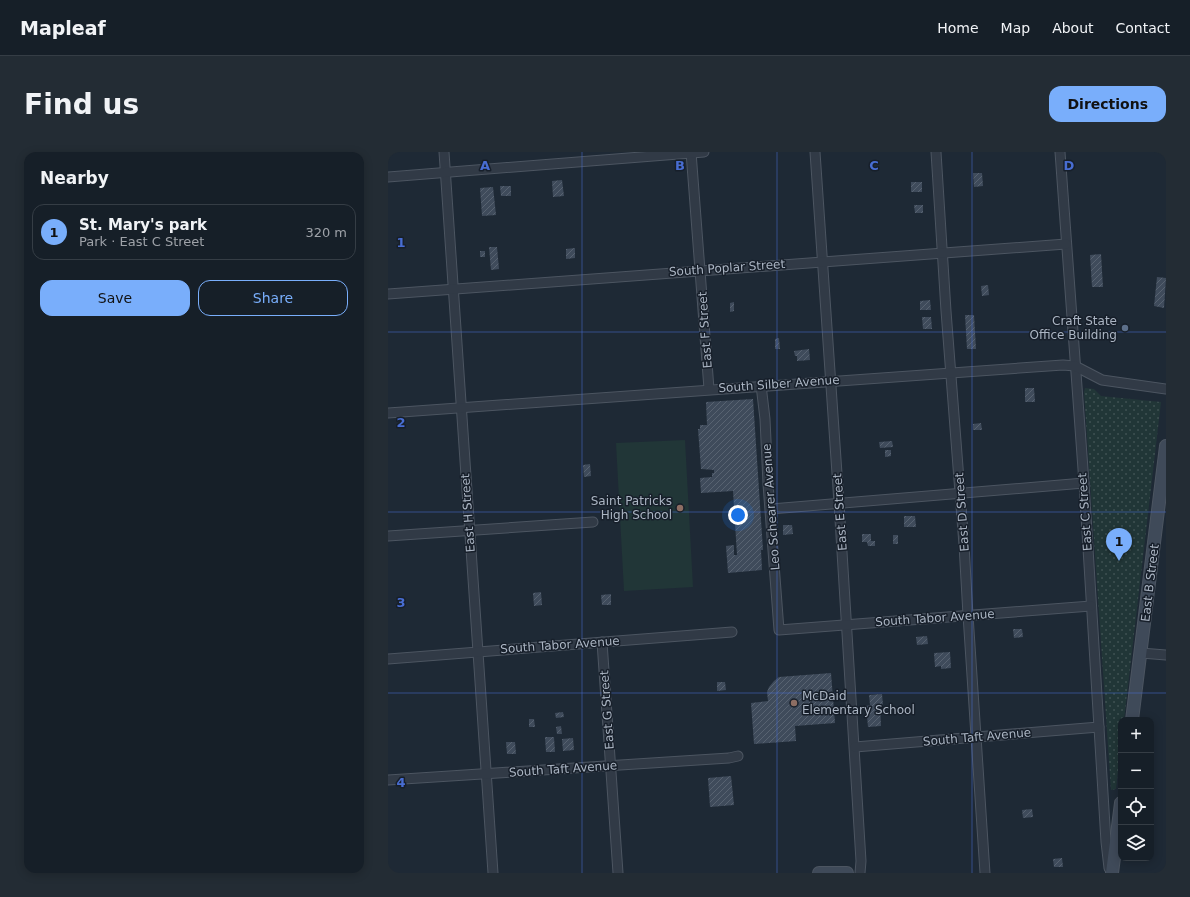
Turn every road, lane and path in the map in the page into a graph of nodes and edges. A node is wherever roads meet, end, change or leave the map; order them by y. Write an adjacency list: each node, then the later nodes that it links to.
1 (444, 152): 9 (street, East H Street)
2 (570, 152): 8 (street)
3 (692, 152): 4 (street); 8 (street); 14 (street, East F Street)
4 (704, 152)
5 (815, 152): 13 (street, East E Street)
6 (936, 152): 12 (street, East D Street)
7 (1060, 152): 11 (street, East C Street)
8 (570, 162): 9 (street)
9 (445, 172): 10 (street); 15 (street, East H Street)
10 (388, 177)
11 (1066, 244): 12 (street, South Poplar Street); 17 (street, East C Street)
12 (942, 253): 13 (street, South Poplar Street); 18 (street, East D Street)
13 (823, 262): 14 (street, South Poplar Street); 19 (street, East E Street)
14 (700, 270): 15 (street, South Poplar Street); 21 (street, East F Street)
15 (453, 290): 16 (street, South Poplar Street); 23 (street, East H Street)
16 (388, 294)
17 (1075, 366): 18 (street, South Silber Avenue); 22 (street, South Silber Avenue); 26 (street, East C Street)
18 (951, 372): 19 (street, South Silber Avenue); 27 (street, East D Street)
19 (831, 381): 20 (street, South Silber Avenue); 28 (street, East E Street)
20 (761, 386): 21 (street, South Silber Avenue); 29 (street, Leo Schearer Avenue)
21 (709, 389): 23 (street, South Silber Avenue)
22 (1166, 390)
23 (461, 408): 24 (street, South Silber Avenue); 32 (street, East H Street)
24 (388, 413)
25 (1166, 446): 30 (street, East B Street)
26 (1084, 483): 27 (street); 34 (street, East C Street)
27 (960, 493): 28 (street); 35 (street, East D Street)
28 (839, 503): 29 (street); 36 (street, East E Street)
29 (770, 509): 37 (street, Leo Schearer Avenue)
30 (1162, 517): 41 (street, East B Street)
31 (593, 522): 32 (street)
32 (470, 530): 33 (street); 40 (street, East H Street)
33 (388, 536)
34 (1092, 606): 35 (street, South Tabor Avenue); 45 (street, East C Street)
35 (968, 615): 36 (street, South Tabor Avenue); 46 (street, East D Street)
36 (847, 624): 37 (street, South Tabor Avenue); 47 (street, East E Street)
37 (779, 630)
38 (732, 632): 39 (street, South Tabor Avenue)
39 (602, 642): 40 (street, South Tabor Avenue); 49 (street, East G Street)
40 (478, 652): 43 (street, South Tabor Avenue); 50 (street, East H Street)
41 (1141, 652): 42 (street); 44 (street, East B Street)
42 (1166, 655)
43 (388, 659)
44 (1132, 717)
45 (1099, 727): 46 (street, South Taft Avenue); 59 (street, East C Street)
46 (976, 737): 47 (street, South Taft Avenue); 58 (street, East D Street)
47 (854, 747): 57 (street, East E Street)
48 (738, 756): 49 (street, South Taft Avenue)
49 (611, 766): 50 (street, South Taft Avenue); 54 (street, East G Street)
50 (486, 774): 51 (street, South Taft Avenue); 53 (street, East H Street)
51 (388, 780)
52 (1118, 824): 59 (street)
53 (493, 873)
54 (618, 873)
55 (819, 873): 56 (street)
56 (847, 873)
57 (860, 873)
58 (985, 873)
59 (1111, 873)

